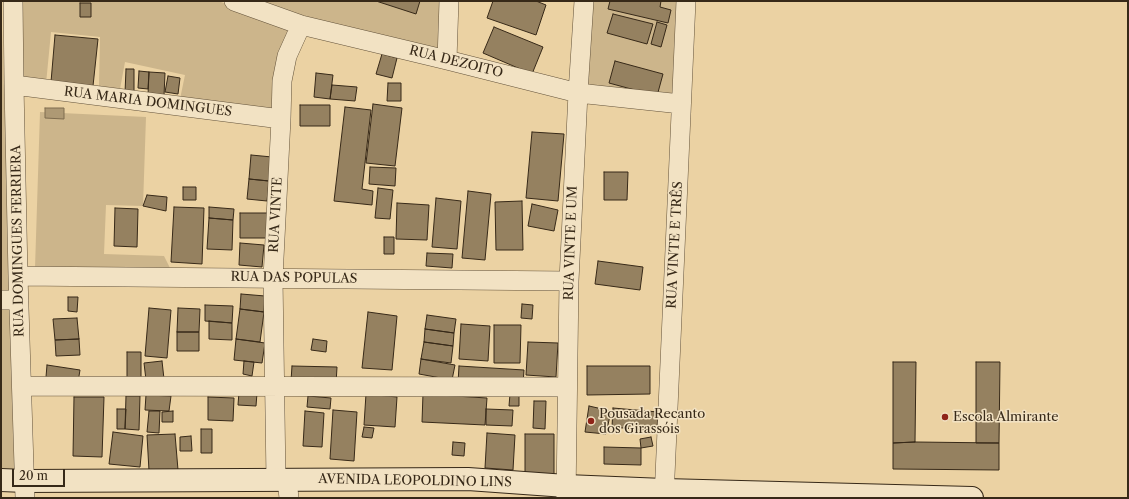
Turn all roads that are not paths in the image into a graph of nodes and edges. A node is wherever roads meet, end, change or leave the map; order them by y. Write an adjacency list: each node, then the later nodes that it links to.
1 (13, 1): 8 (street, RUA DOMINGUES FERRIERA)
2 (234, 1): 6 (street, RUA DEZOITO)
3 (449, 1): 7 (street)
4 (584, 1): 9 (street, RUA VINTE E UM)
5 (686, 1): 10 (street, RUA VINTE E TRÊS)
6 (301, 25): 7 (street, RUA DEZOITO); 11 (street, RUA VINTE)
7 (447, 60): 9 (street, RUA DEZOITO)
8 (14, 85): 11 (street, RUA MARIA DOMINGUES); 12 (street, RUA DOMINGUES FERRIERA)
9 (578, 93): 10 (street, RUA DEZOITO); 14 (street, RUA VINTE E UM)
10 (681, 104): 24 (street, RUA VINTE E TRÊS)
11 (281, 119): 13 (street, RUA VINTE)
12 (18, 276): 13 (street, RUA DAS POPULAS); 15 (street, RUA DOMINGUES FERRIERA)
13 (273, 278): 14 (street, RUA DAS POPULAS); 17 (street, RUA VINTE)
14 (569, 281): 18 (street, RUA VINTE E UM)
15 (10, 300): 16 (street, RUA DOMINGUES FERRIERA)
16 (22, 386): 17 (street); 22 (street, RUA DOMINGUES FERRIERA)
17 (274, 387): 18 (street); 20 (street, RUA VINTE)
18 (567, 388): 23 (street, RUA VINTE E UM)
19 (1, 480): 22 (main road, AVENIDA LEOPOLDINO LINS)
20 (284, 486): 21 (main road, AVENIDA LEOPOLDINO LINS); 22 (main road, AVENIDA LEOPOLDINO LINS)
21 (468, 489): 23 (main road, AVENIDA LEOPOLDINO LINS)
22 (25, 490)
23 (566, 492): 24 (main road, AVENIDA LEOPOLDINO LINS)
24 (664, 494): 25 (main road, AVENIDA LEOPOLDINO LINS)
25 (891, 497): 26 (main road, AVENIDA LEOPOLDINO LINS)
26 (972, 498)

